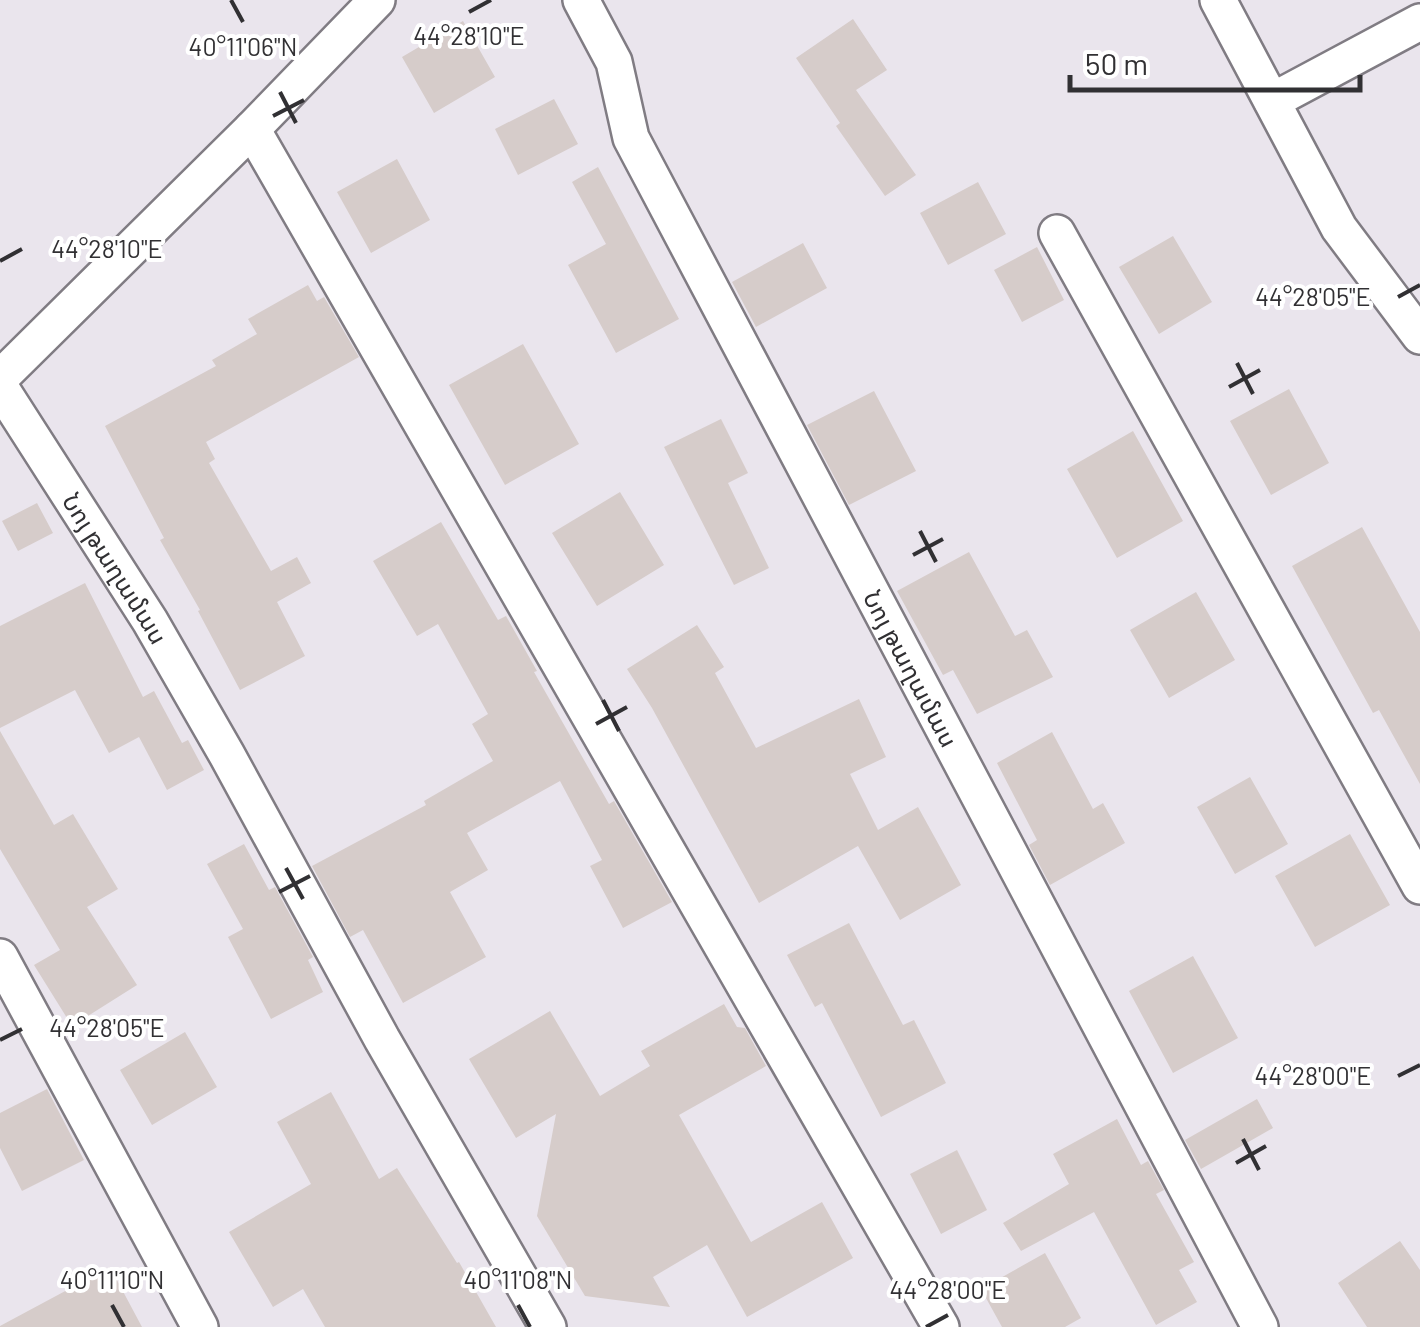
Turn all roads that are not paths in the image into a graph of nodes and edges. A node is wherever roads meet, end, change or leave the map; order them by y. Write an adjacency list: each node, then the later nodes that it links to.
1 (377, 0): 6 (street)
2 (581, 0): 16 (street, Նոյ թաղամաս)
3 (1218, 0): 5 (street)
4 (1420, 22): 5 (street)
5 (1272, 102): 8 (street)
6 (252, 129): 9 (street); 15 (street)
7 (1057, 234): 11 (street)
8 (1420, 336)
9 (0, 378)
10 (0, 387): 14 (street, Նոյ թաղամաս)
11 (1420, 886)
12 (0, 957): 13 (street)
13 (200, 1327)
14 (548, 1327)
15 (941, 1327)
16 (1260, 1327)

